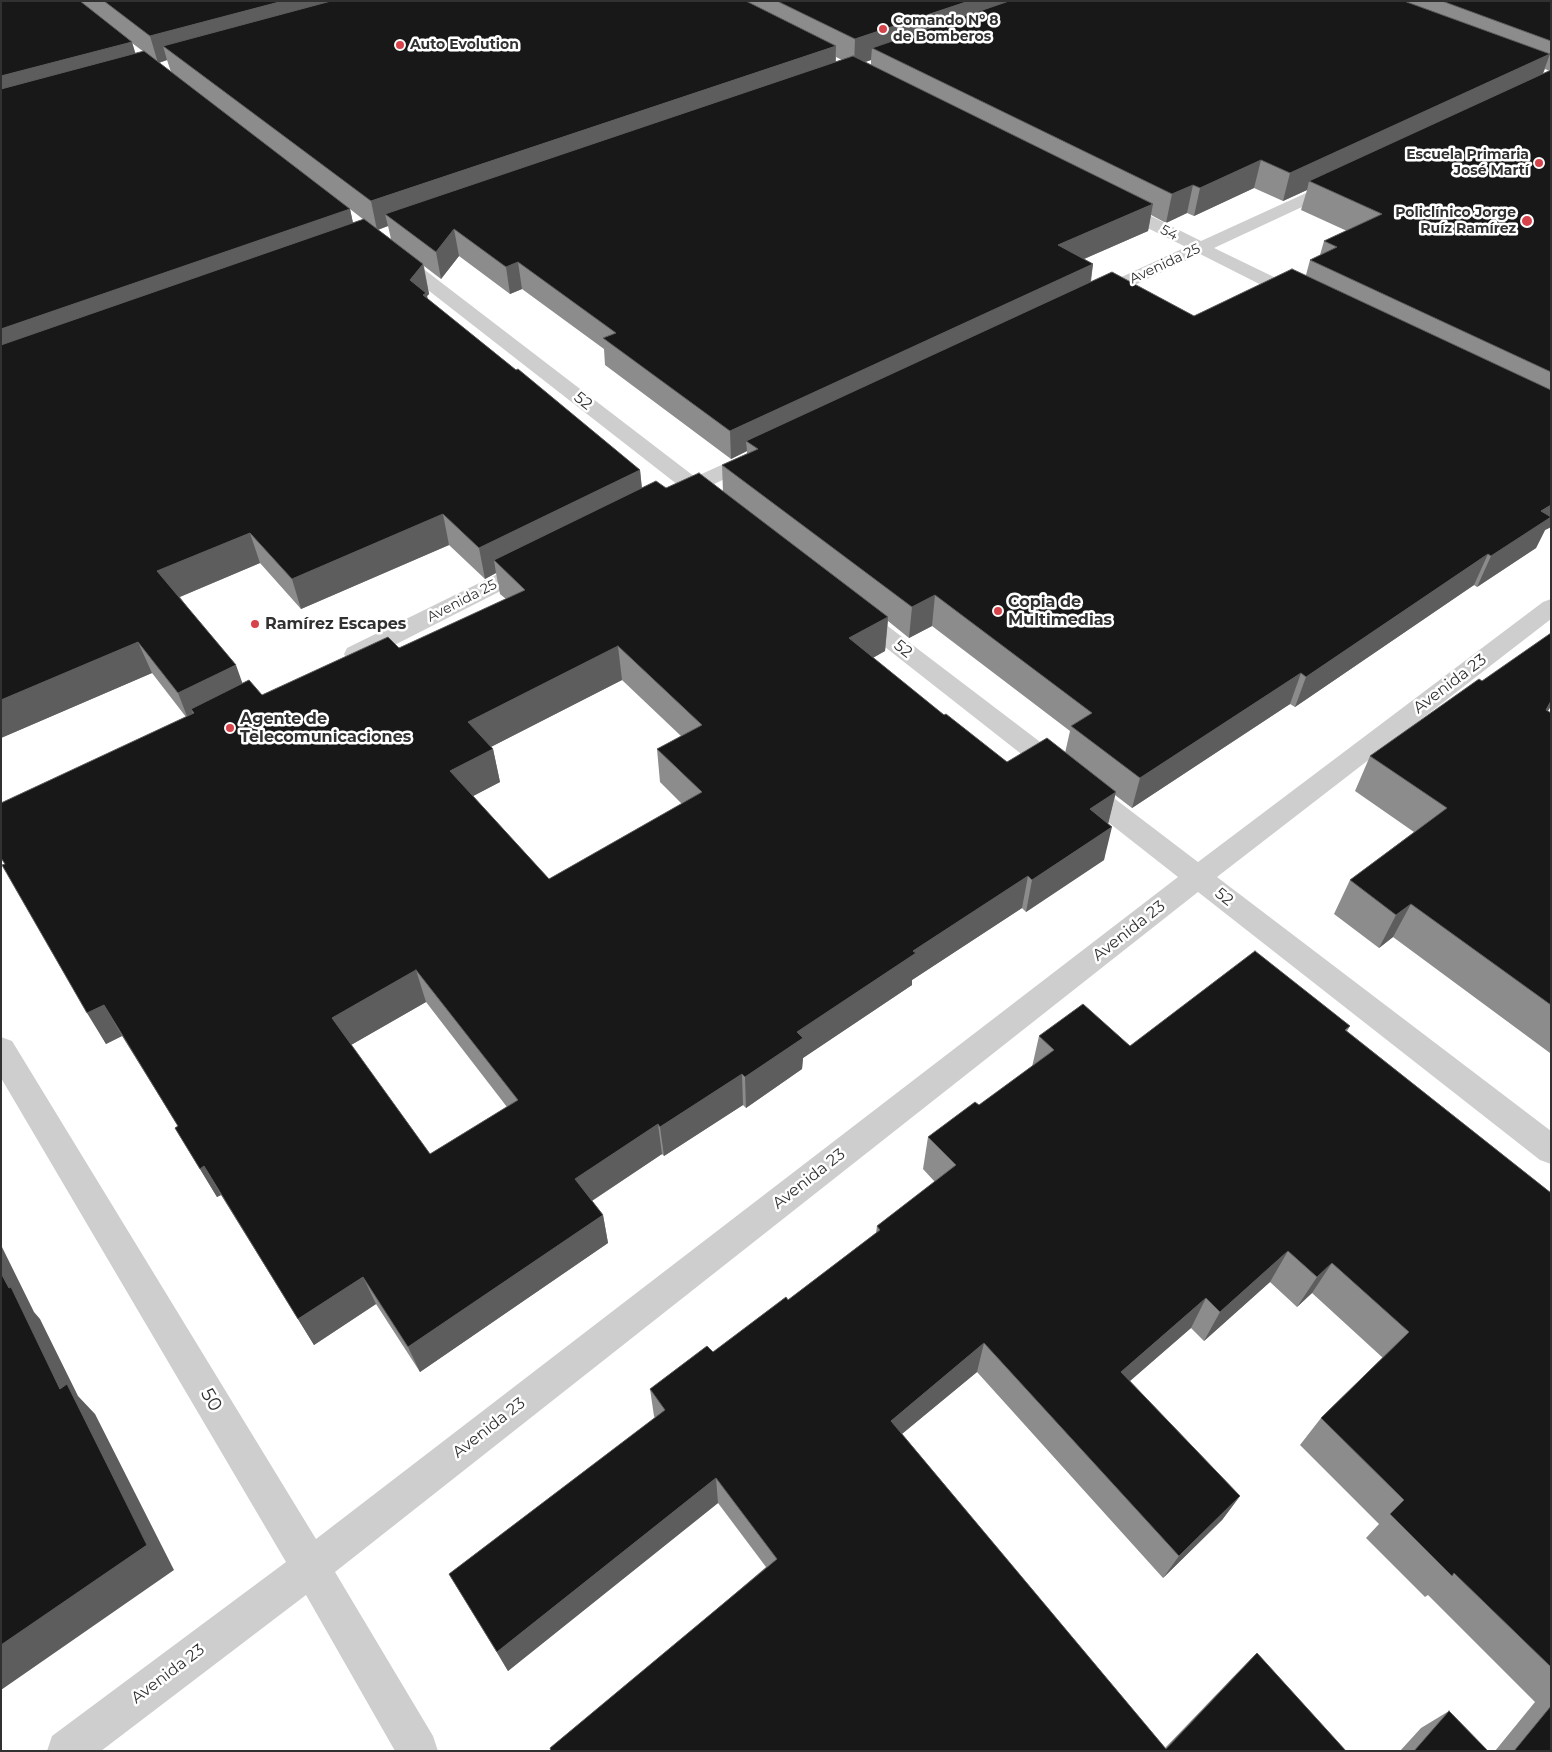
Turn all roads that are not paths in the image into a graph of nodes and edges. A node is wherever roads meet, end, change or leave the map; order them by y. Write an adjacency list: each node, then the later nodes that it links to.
1 (1352, 177): 4 (street, Avenida 25)
2 (1102, 199): 4 (street, 54)
3 (382, 245): 8 (street, 52)
4 (1199, 248): 5 (street, 54); 6 (street, Avenida 25)
5 (1314, 304)
6 (1073, 308)
7 (774, 448): 8 (street)
8 (693, 486): 9 (street); 10 (street, 52)
9 (657, 504)
10 (732, 517)
11 (551, 557): 14 (street, Avenida 25)
12 (843, 602): 15 (street, 52)
13 (1551, 607): 15 (street, Avenida 23)
14 (338, 663)
15 (1198, 877): 17 (street, 52); 18 (street, Avenida 23)
16 (1, 1050): 18 (street, 50)
17 (1551, 1150)
18 (311, 1567): 19 (street, Avenida 23); 20 (street, 50)
19 (67, 1751)
20 (418, 1751)

